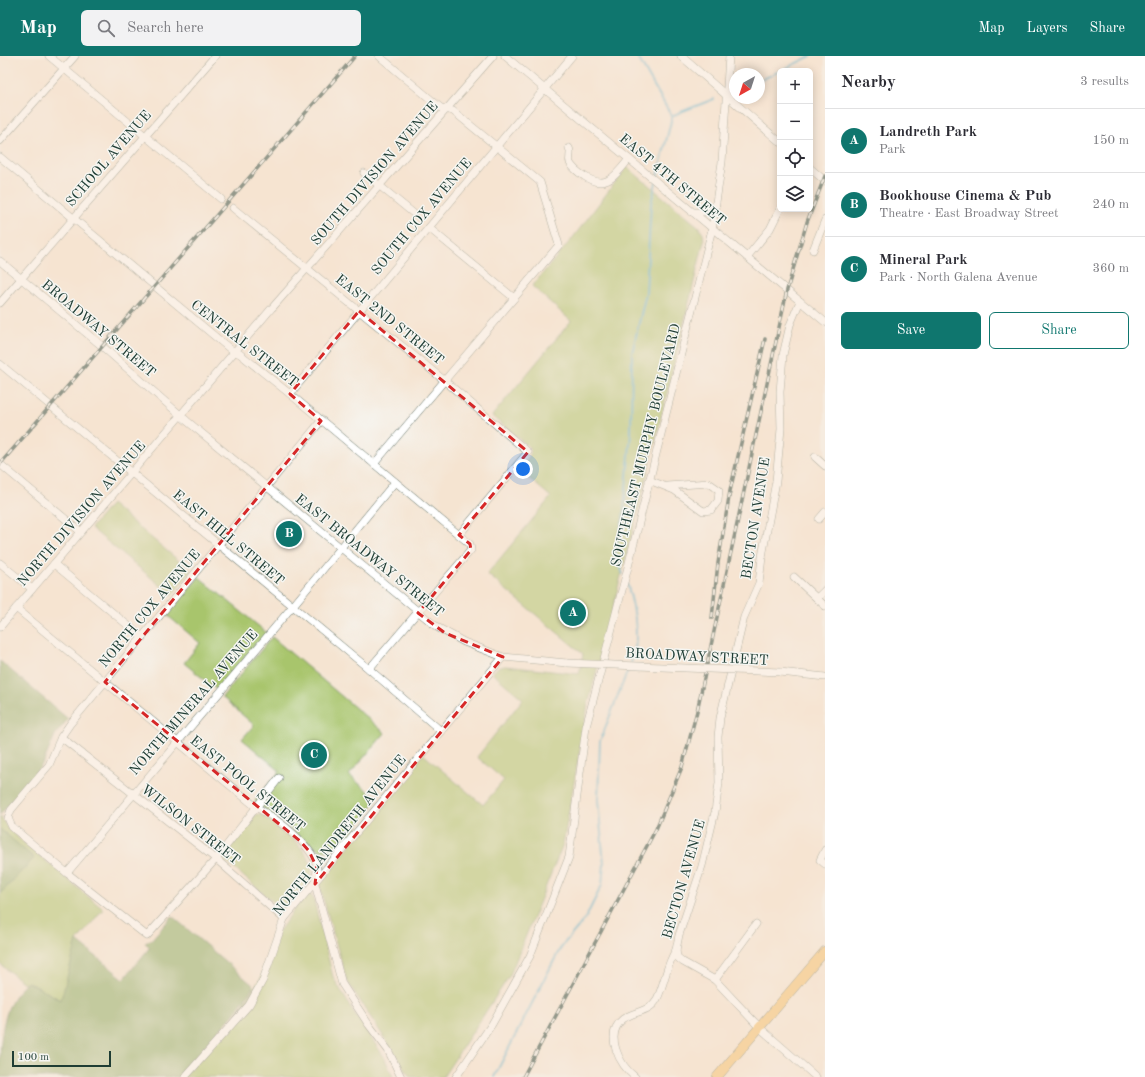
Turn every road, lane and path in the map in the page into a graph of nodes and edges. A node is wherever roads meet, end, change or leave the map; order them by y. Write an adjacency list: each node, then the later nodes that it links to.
1 (49, 56): 10 (street)
2 (76, 56): 10 (street)
3 (215, 56): 14 (street, SCHOOL AVENUE)
4 (379, 56): 13 (street)
5 (493, 56): 13 (street, SOUTH DIVISION AVENUE)
6 (505, 56): 11 (street, EAST 4TH STREET)
7 (572, 56): 11 (street, SOUTH COX AVENUE)
8 (681, 56): 12 (street)
9 (729, 56): 12 (street, SOUTHEAST MURPHY BOULEVARD)
10 (64, 69): 14 (street); 16 (street)
11 (544, 89): 17 (street, SOUTH COX AVENUE); 20 (street, EAST 4TH STREET)
12 (726, 96): 15 (street); 26 (street, SOUTHEAST MURPHY BOULEVARD)
13 (446, 110): 17 (street); 24 (street, SOUTH DIVISION AVENUE)
14 (145, 136): 25 (street); 31 (street, SCHOOL AVENUE)
15 (778, 140)
16 (0, 141)
17 (496, 146): 33 (street, SOUTH COX AVENUE); 40 (street)
18 (569, 148): 20 (street)
19 (0, 156): 31 (street, CENTRAL STREET)
20 (629, 159): 28 (street, EAST 4TH STREET)
21 (813, 172): 23 (street)
22 (364, 173): 24 (street)
23 (825, 181)
24 (380, 186): 30 (street); 38 (street, SOUTH DIVISION AVENUE)
25 (221, 199)
26 (716, 207): 28 (street); 34 (street, SOUTHEAST MURPHY BOULEVARD)
27 (233, 208): 38 (street, EAST 2ND STREET)
28 (692, 212): 34 (street, EAST 4TH STREET)
29 (778, 212): 36 (street)
30 (413, 213)
31 (73, 218): 39 (street, SCHOOL AVENUE); 45 (street, CENTRAL STREET)
32 (825, 220): 35 (street)
33 (429, 228): 40 (street); 43 (street, SOUTH COX AVENUE)
34 (712, 229): 36 (street, EAST 4TH STREET); 56 (street, SOUTHEAST MURPHY BOULEVARD)
35 (813, 250)
36 (747, 257): 41 (street, EAST 4TH STREET)
37 (0, 261): 39 (street, BROADWAY STREET)
38 (307, 268): 43 (street, EAST 2ND STREET); 45 (street, SOUTH DIVISION AVENUE)
39 (21, 279): 42 (street, SCHOOL AVENUE); 49 (street, BROADWAY STREET)
40 (514, 298): 47 (street)
41 (800, 301): 44 (street, EAST 4TH STREET); 96 (street, BECTON AVENUE)
42 (0, 303)
43 (359, 311): 47 (street, EAST 2ND STREET); 48 (street, SOUTH COX AVENUE)
44 (825, 322)
45 (235, 351): 48 (street, CENTRAL STREET); 49 (street, SOUTH DIVISION AVENUE)
46 (0, 364): 55 (street, EAST HILL STREET)
47 (445, 381): 53 (street); 63 (street, EAST 2ND STREET)
48 (290, 394): 50 (street, CENTRAL STREET)
49 (181, 415): 55 (street, NORTH DIVISION AVENUE); 59 (street, EAST BROADWAY STREET)
50 (321, 420): 53 (street, CENTRAL STREET); 59 (street, NORTH COX AVENUE)
51 (815, 457): 54 (street)
52 (0, 464): 62 (street)
53 (374, 464): 57 (street, CENTRAL STREET)
54 (825, 466)
55 (131, 474): 62 (street, NORTH DIVISION AVENUE); 64 (street, EAST HILL STREET)
56 (649, 480): 58 (street); 102 (street, SOUTHEAST MURPHY BOULEVARD)
57 (395, 482): 63 (street, CENTRAL STREET); 65 (street, NORTH MINERAL AVENUE)
58 (667, 486): 58 (street)
59 (266, 487): 64 (street, NORTH COX AVENUE); 65 (street, EAST BROADWAY STREET)
60 (825, 512): 61 (street)
61 (819, 519)
62 (81, 532): 67 (street, NORTH DIVISION AVENUE)
63 (459, 535): 75 (street, CENTRAL STREET)
64 (218, 545): 73 (street, EAST HILL STREET); 77 (street, NORTH COX AVENUE)
65 (340, 549): 73 (street, NORTH MINERAL AVENUE); 75 (street, EAST BROADWAY STREET)
66 (0, 563): 69 (street)
67 (54, 564): 69 (street, NORTH DIVISION AVENUE); 77 (street)
68 (794, 577): 71 (street)
69 (32, 590): 74 (street, NORTH DIVISION AVENUE)
70 (825, 590): 71 (street)
71 (818, 598): 72 (street)
72 (825, 606)
73 (292, 607): 80 (street, EAST HILL STREET); 85 (street, NORTH MINERAL AVENUE)
74 (16, 608): 76 (street, NORTH DIVISION AVENUE); 82 (street, EAST POOL STREET)
75 (418, 613): 78 (street, EAST BROADWAY STREET); 80 (street)
76 (0, 627)
77 (142, 638): 82 (street, NORTH COX AVENUE)
78 (503, 657): 79 (street, EAST BROADWAY STREET); 83 (street, NORTH LANDRETH AVENUE)
79 (567, 663): 81 (street, BROADWAY STREET, bridge)
80 (369, 669): 83 (street, EAST HILL STREET)
81 (825, 677)
82 (105, 682): 84 (street, NORTH COX AVENUE); 85 (street, EAST POOL STREET)
83 (441, 731): 93 (street, NORTH LANDRETH AVENUE)
84 (61, 737): 87 (street, WILSON STREET); 92 (street, NORTH COX AVENUE)
85 (176, 742): 87 (street, NORTH MINERAL AVENUE); 88 (street, EAST POOL STREET)
86 (279, 778): 88 (street)
87 (132, 794): 90 (street, WILSON STREET); 92 (street, NORTH MINERAL AVENUE)
88 (256, 807): 90 (street); 93 (street, EAST POOL STREET)
89 (825, 850): 91 (street)
90 (216, 859): 92 (street); 94 (street, WILSON STREET)
91 (823, 862)
92 (66, 873)
93 (315, 884): 94 (street, NORTH LANDRETH AVENUE); 101 (street, EAST POOL STREET)
94 (284, 919): 100 (street, NORTH LANDRETH AVENUE)
95 (756, 924): 98 (street)
96 (676, 950): 98 (street, BECTON AVENUE); 103 (street)
97 (825, 951): 99 (main road)
98 (715, 980): 99 (street, BECTON AVENUE)
99 (760, 1028): 104 (main road); 105 (street, BECTON AVENUE)
100 (185, 1077)
101 (401, 1077)
102 (456, 1077)
103 (635, 1077)
104 (717, 1077)
105 (816, 1077)

